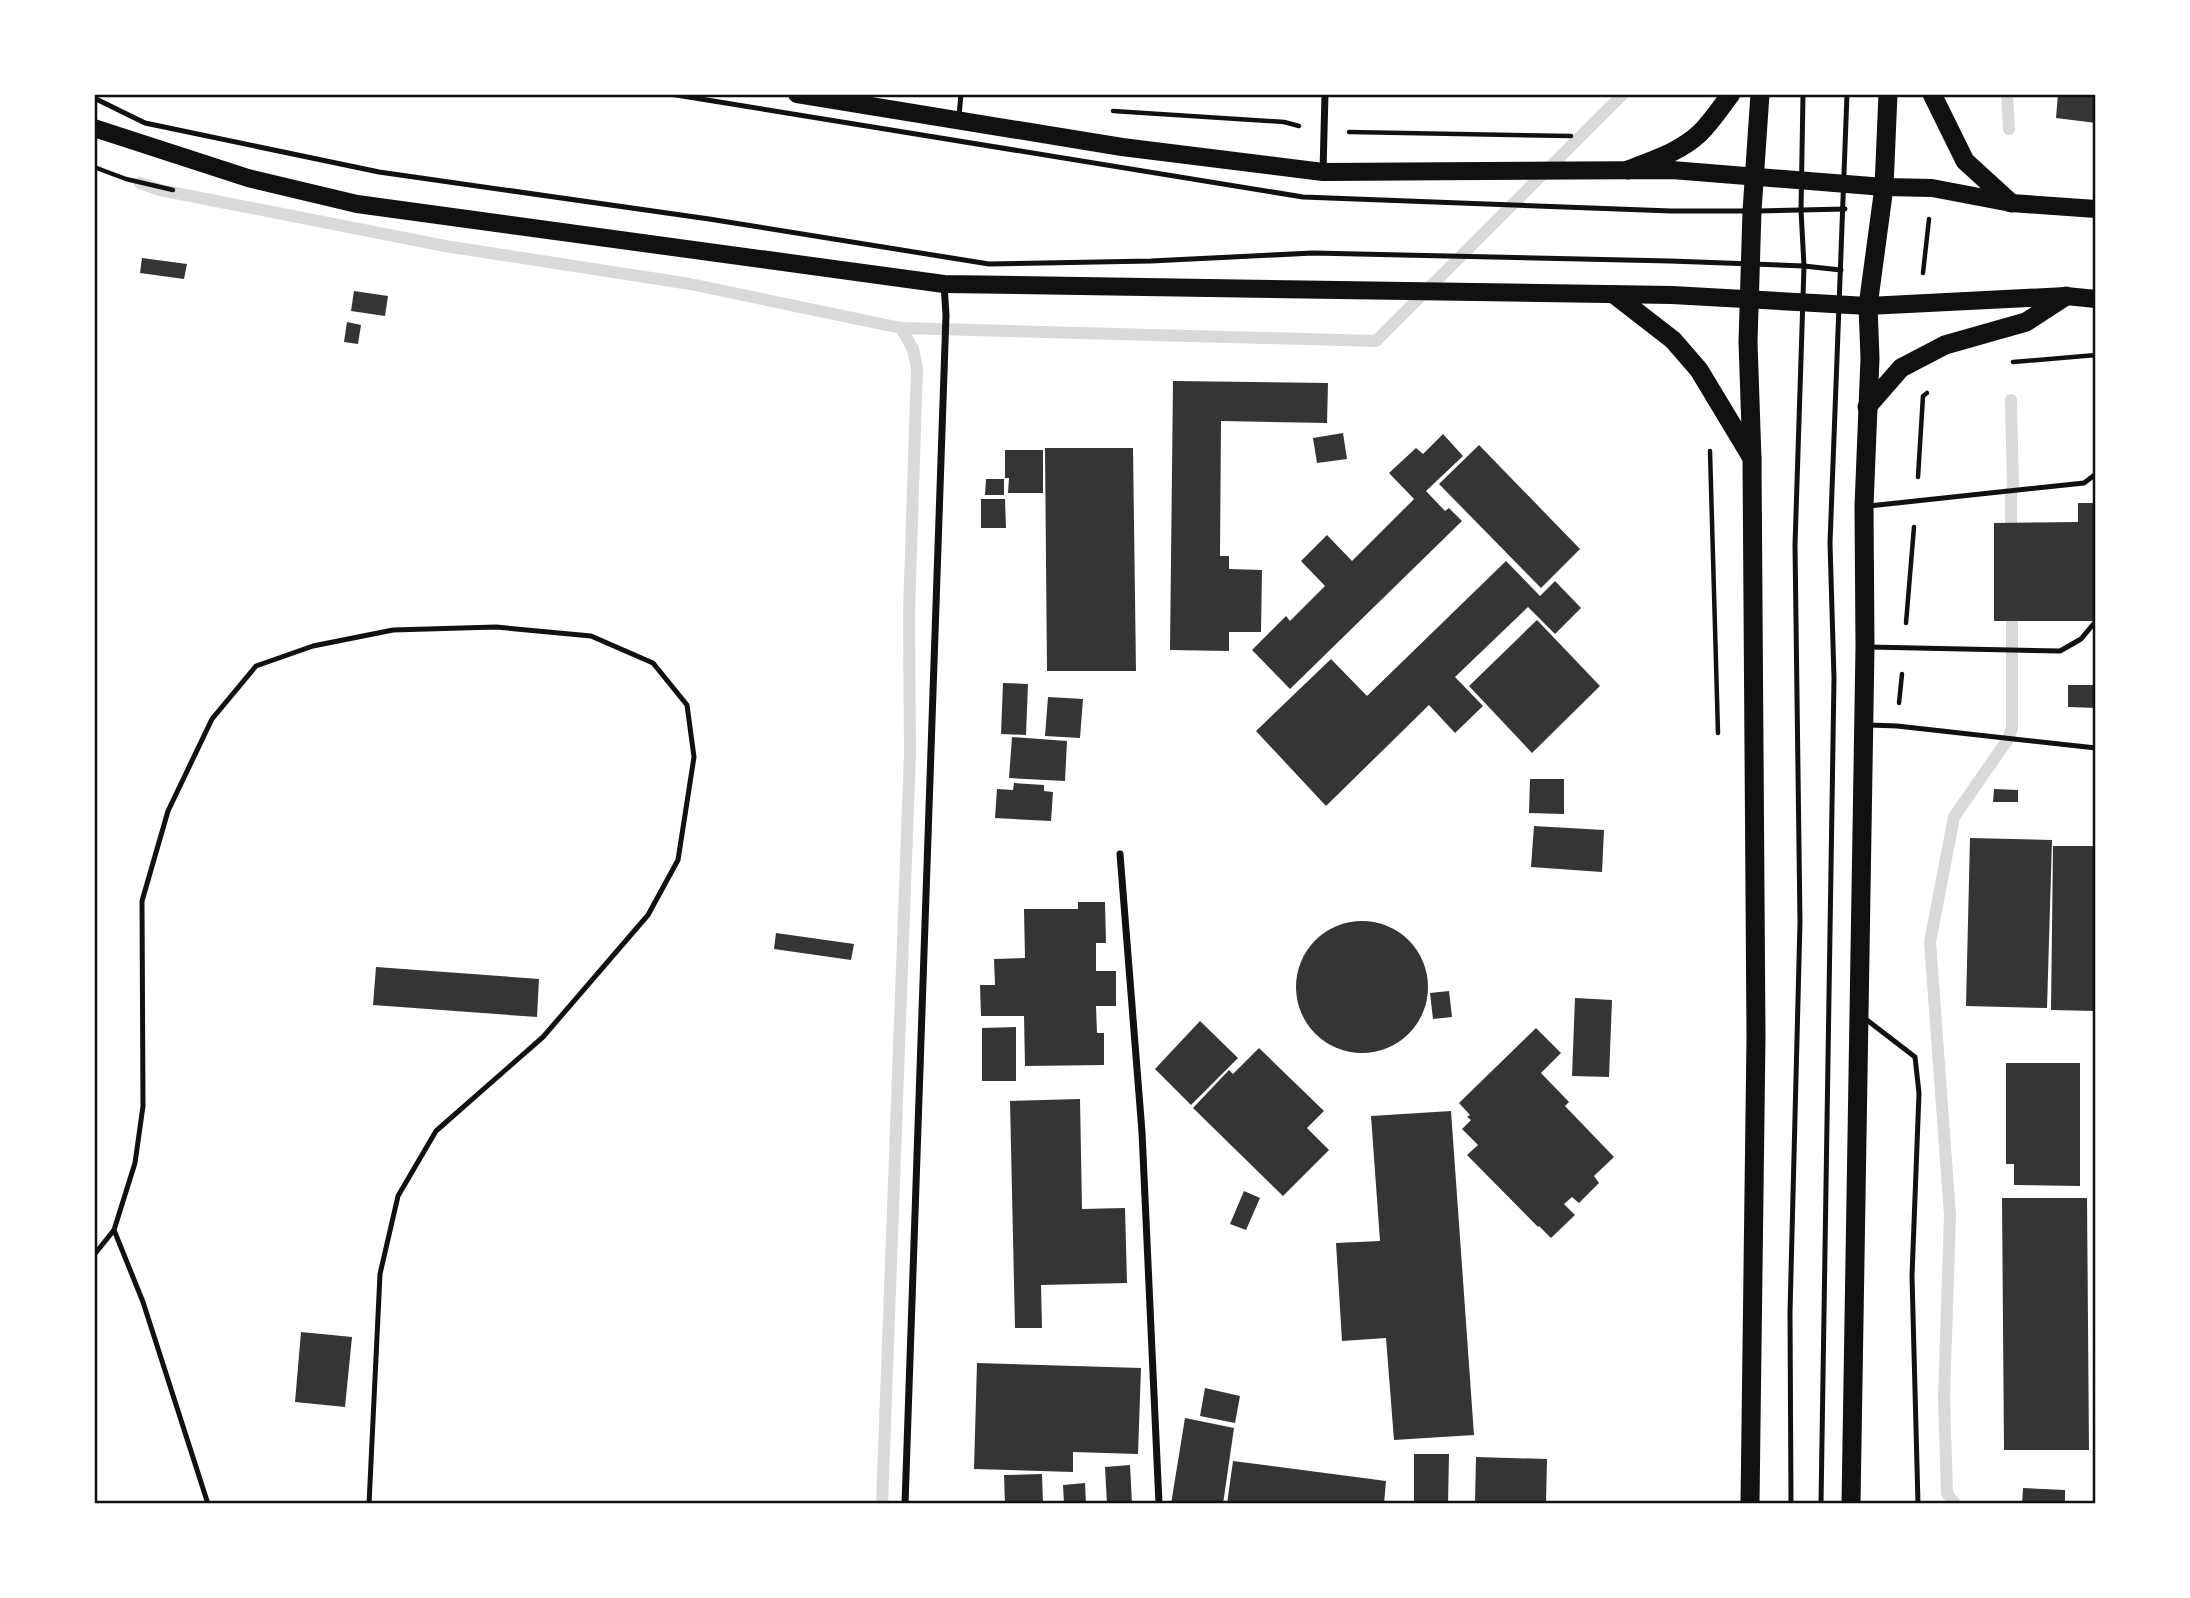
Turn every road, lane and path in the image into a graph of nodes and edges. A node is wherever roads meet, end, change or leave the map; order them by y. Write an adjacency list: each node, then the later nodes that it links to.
1 (670, 94): 28 (lane)
2 (797, 94): 13 (main road)
3 (961, 94): 13 (lane)
4 (1325, 94): 15 (street)
5 (1731, 94): 17 (highway)
6 (1760, 94): 19 (highway)
7 (1803, 94): 20 (lane)
8 (1847, 94): 21 (lane)
9 (1888, 94): 22 (highway)
10 (1932, 94): 24 (highway)
11 (94, 98): 29 (lane)
12 (1100, 110): 15 (path)
13 (958, 121): 18 (main road)
14 (94, 128): 32 (main road)
15 (1323, 132): 16 (path); 18 (street)
16 (1574, 136)
17 (1628, 170): 18 (main road); 19 (main road)
18 (1323, 172)
19 (1756, 176): 20 (main road); 28 (highway)
20 (1802, 180): 21 (main road); 27 (lane)
21 (1846, 183): 22 (main road); 25 (lane)
22 (1884, 187): 23 (main road); 40 (highway)
23 (1932, 188): 24 (main road); 39 (path)
24 (2011, 203): 26 (main road)
25 (1845, 209): 27 (lane); 31 (lane)
26 (2095, 209)
27 (1801, 210): 28 (lane); 30 (lane)
28 (1752, 211): 29 (highway)
29 (1752, 264): 30 (lane); 36 (highway)
30 (1804, 266): 31 (lane); 37 (lane)
31 (1841, 270): 38 (lane)
32 (943, 284): 33 (main road); 59 (street)
33 (1615, 295): 36 (main road); 45 (highway)
34 (2066, 296): 35 (main road); 39 (main road); 43 (highway)
35 (2095, 299)
36 (1749, 301): 37 (main road); 45 (highway)
37 (1803, 302): 38 (main road); 62 (lane)
38 (1839, 303): 40 (main road); 63 (lane)
39 (1919, 305): 40 (main road)
40 (1868, 306): 43 (highway)
41 (2095, 355): 42 (path)
42 (1999, 363)
43 (1867, 407): 47 (highway)
44 (1709, 438): 51 (path)
45 (1752, 459): 61 (highway)
46 (2095, 474): 47 (lane)
47 (1864, 506): 49 (highway)
48 (2095, 621): 49 (lane)
49 (1865, 647): 50 (highway)
50 (1863, 725): 52 (lane); 54 (highway)
51 (1719, 745)
52 (2095, 748)
53 (1120, 854): 60 (street)
54 (1858, 1013): 64 (highway); 65 (lane)
55 (114, 1230): 56 (lane); 57 (lane); 58 (lane)
56 (94, 1255)
57 (208, 1503)
58 (369, 1503)
59 (905, 1503)
60 (1159, 1503)
61 (1750, 1503)
62 (1791, 1503)
63 (1821, 1503)
64 (1851, 1503)
65 (1918, 1503)

